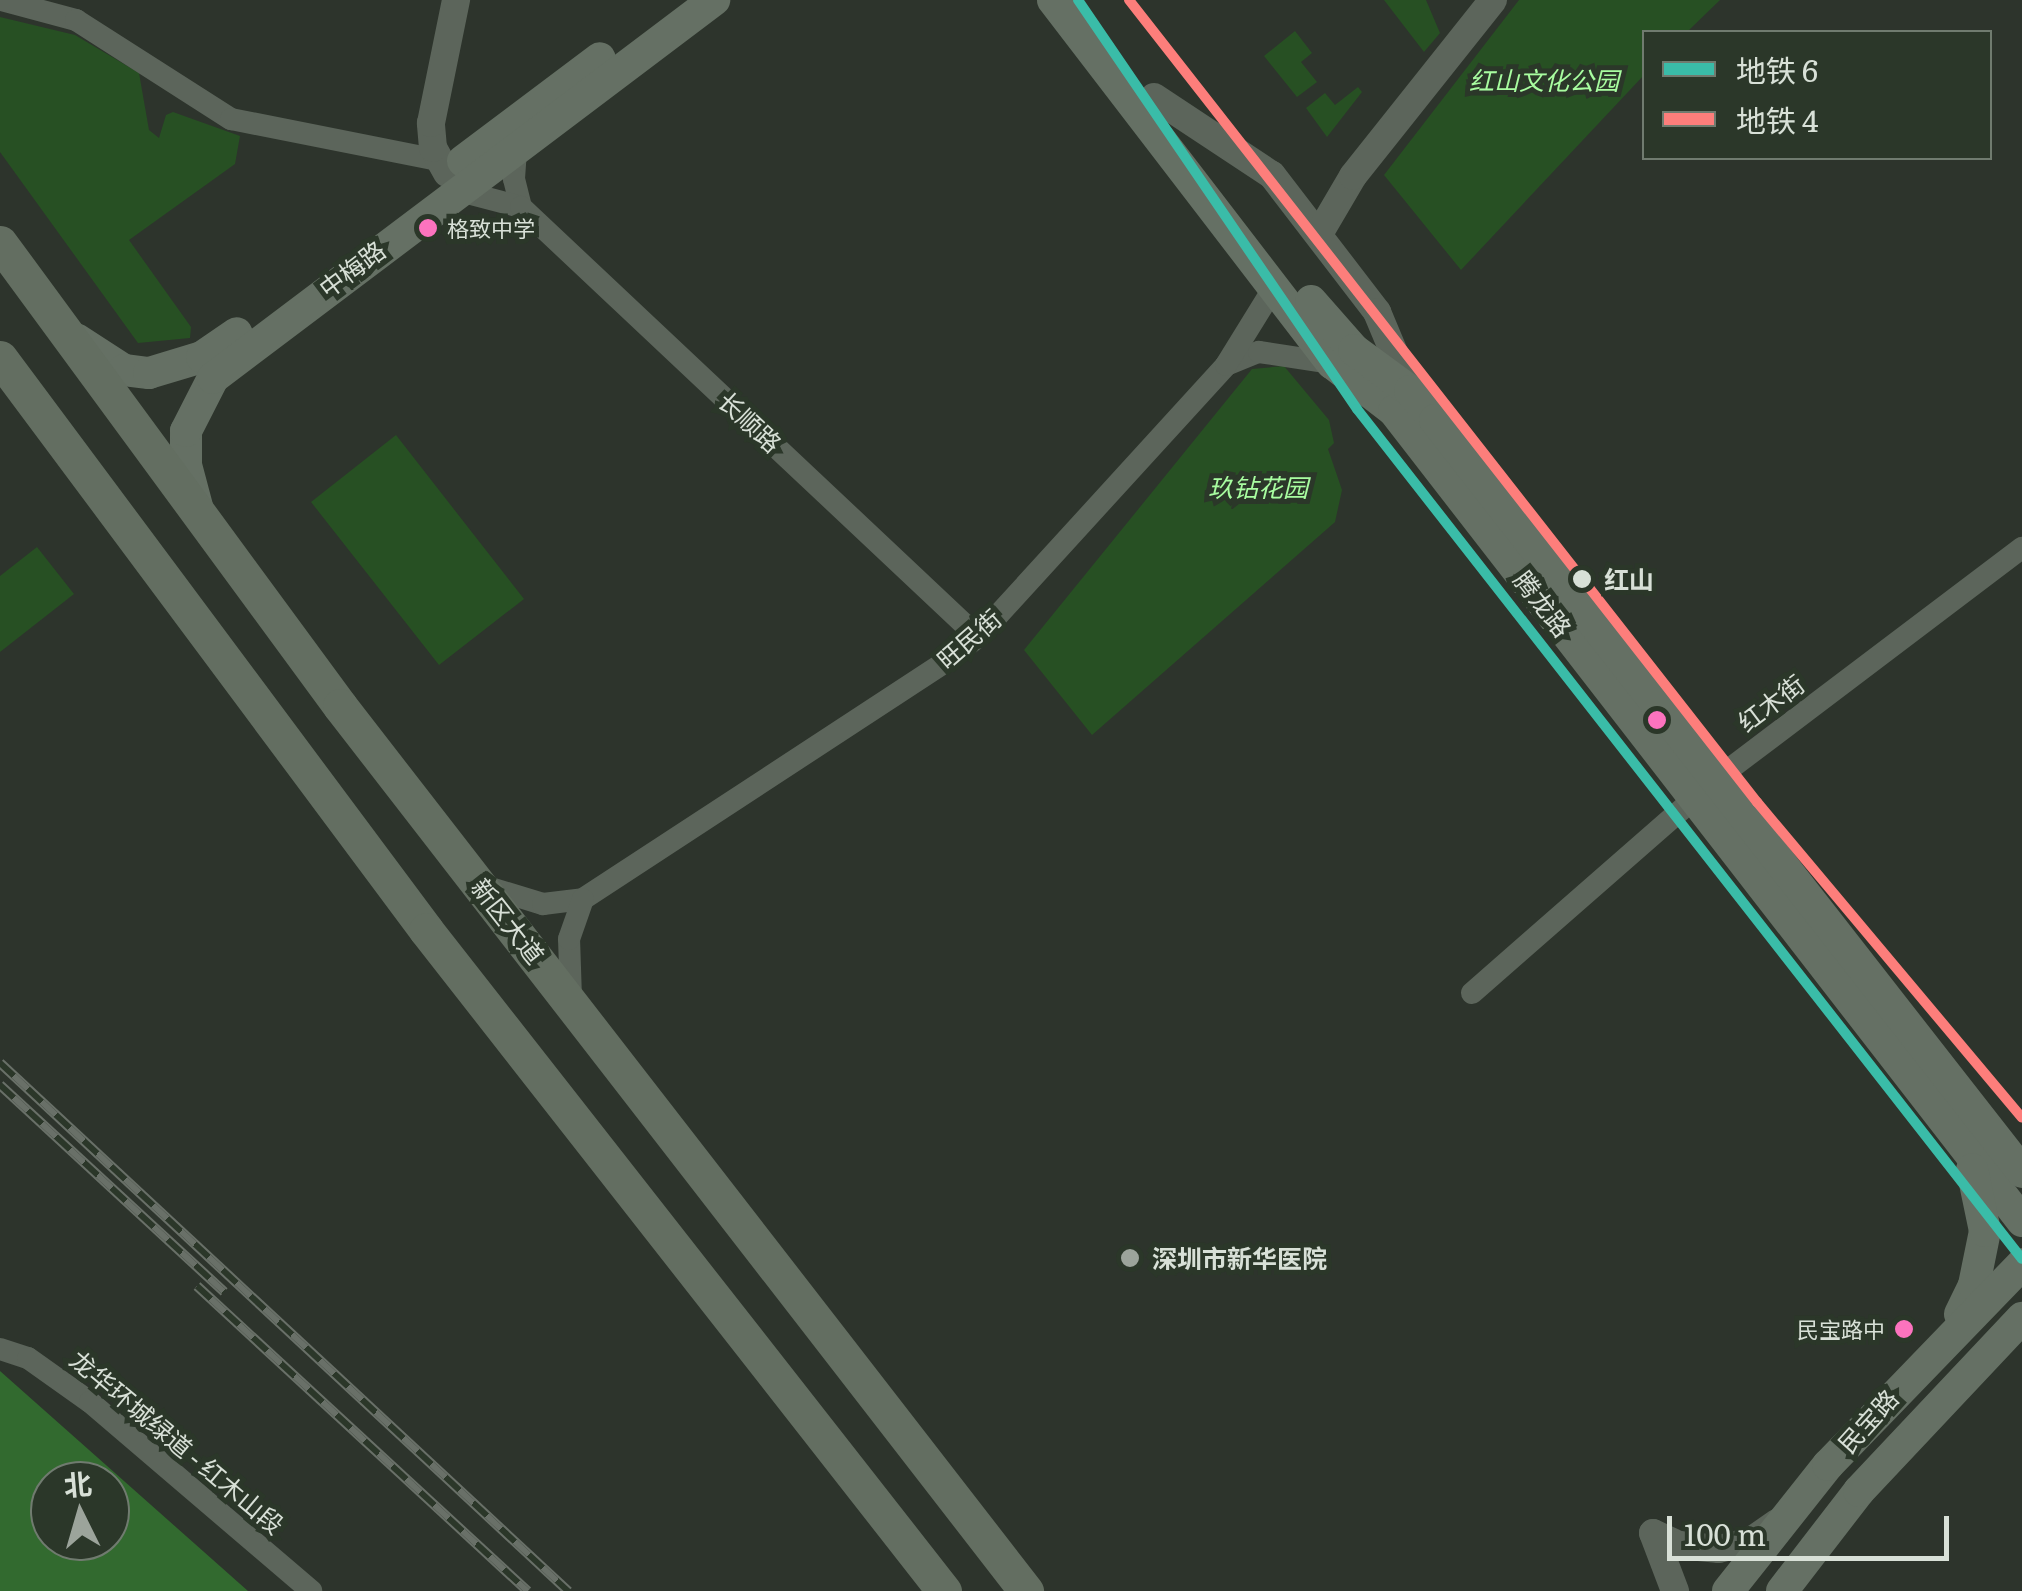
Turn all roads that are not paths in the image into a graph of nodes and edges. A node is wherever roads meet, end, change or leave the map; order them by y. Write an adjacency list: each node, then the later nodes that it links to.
1 (1, 0): 10 (street)
2 (456, 0): 10 (street)
3 (677, 0): 10 (main road, 中梅路)
4 (714, 0): 9 (main road, 中梅路)
5 (1053, 0): 14 (main road, 腾龙路)
6 (1080, 0): 8 (main road, 腾龙路)
7 (1493, 0): 12 (street)
8 (1154, 96): 12 (street); 19 (main road, 腾龙路)
9 (516, 150): 10 (main road, 中梅路); 11 (street)
10 (449, 174): 11 (street); 15 (main road, 中梅路); 20 (main road, 中梅路)
11 (521, 206): 22 (street, 长顺路)
12 (1318, 234): 19 (street)
13 (0, 243): 15 (main road, 新区大道)
14 (1273, 289): 17 (main road, 腾龙路); 18 (street, 旺民街)
15 (64, 330): 20 (main road, 新区大道)
16 (0, 358): 38 (main road)
17 (1332, 364): 18 (street); 23 (main road, 腾龙路)
18 (1226, 365): 22 (street, 旺民街)
19 (1410, 392): 23 (main road, 腾龙路)
20 (204, 523): 24 (main road, 新区大道)
21 (2022, 548): 23 (street, 红木街)
22 (978, 637): 25 (street, 旺民街)
23 (1704, 789): 26 (street, 红木街); 28 (main road, 腾龙路); 29 (main road, 腾龙路)
24 (480, 885): 25 (street); 27 (main road, 新区大道)
25 (583, 899): 27 (street)
26 (1472, 994)
27 (573, 1005): 39 (main road, 新区大道)
28 (1957, 1138): 31 (main road, 腾龙路); 34 (main road)
29 (2008, 1139): 30 (main road, 腾龙路)
30 (2022, 1172)
31 (2022, 1221)
32 (2022, 1264): 34 (main road, 民宝路)
33 (2022, 1318): 42 (main road, 民宝路)
34 (1947, 1335): 36 (main road, 民宝路)
35 (0, 1349): 37 (street, 龙华环城绿道 - 红木山段)
36 (1785, 1518): 40 (street); 41 (main road, 民宝路)
37 (311, 1591)
38 (944, 1591)
39 (1026, 1591)
40 (1676, 1591)
41 (1728, 1591)
42 (1782, 1591)

